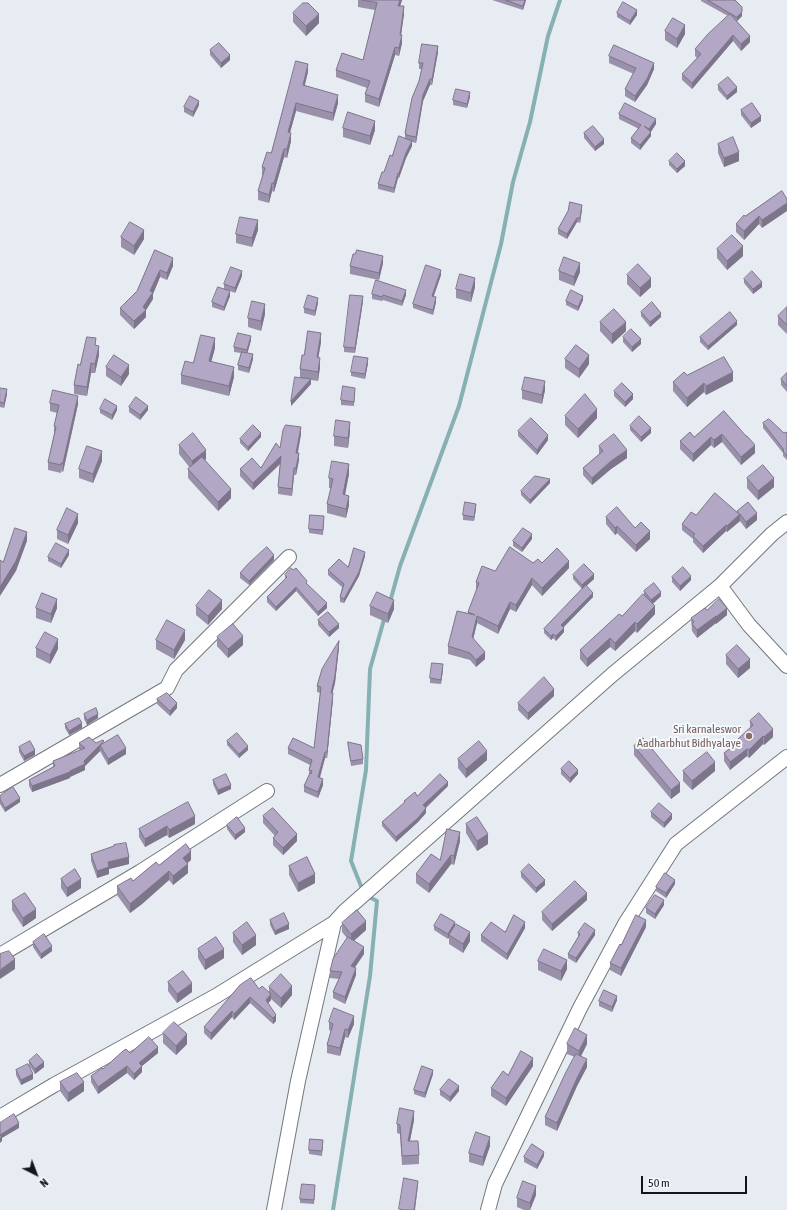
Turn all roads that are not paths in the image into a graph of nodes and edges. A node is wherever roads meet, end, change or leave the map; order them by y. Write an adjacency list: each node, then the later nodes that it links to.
1 (787, 522): 3 (street)
2 (289, 557): 6 (street)
3 (720, 586): 4 (street); 8 (street)
4 (787, 666)
5 (787, 757): 12 (street)
6 (0, 785)
7 (267, 791): 9 (street)
8 (334, 923): 10 (street); 11 (street)
9 (0, 955)
10 (0, 1117)
11 (274, 1210)
12 (488, 1210)

